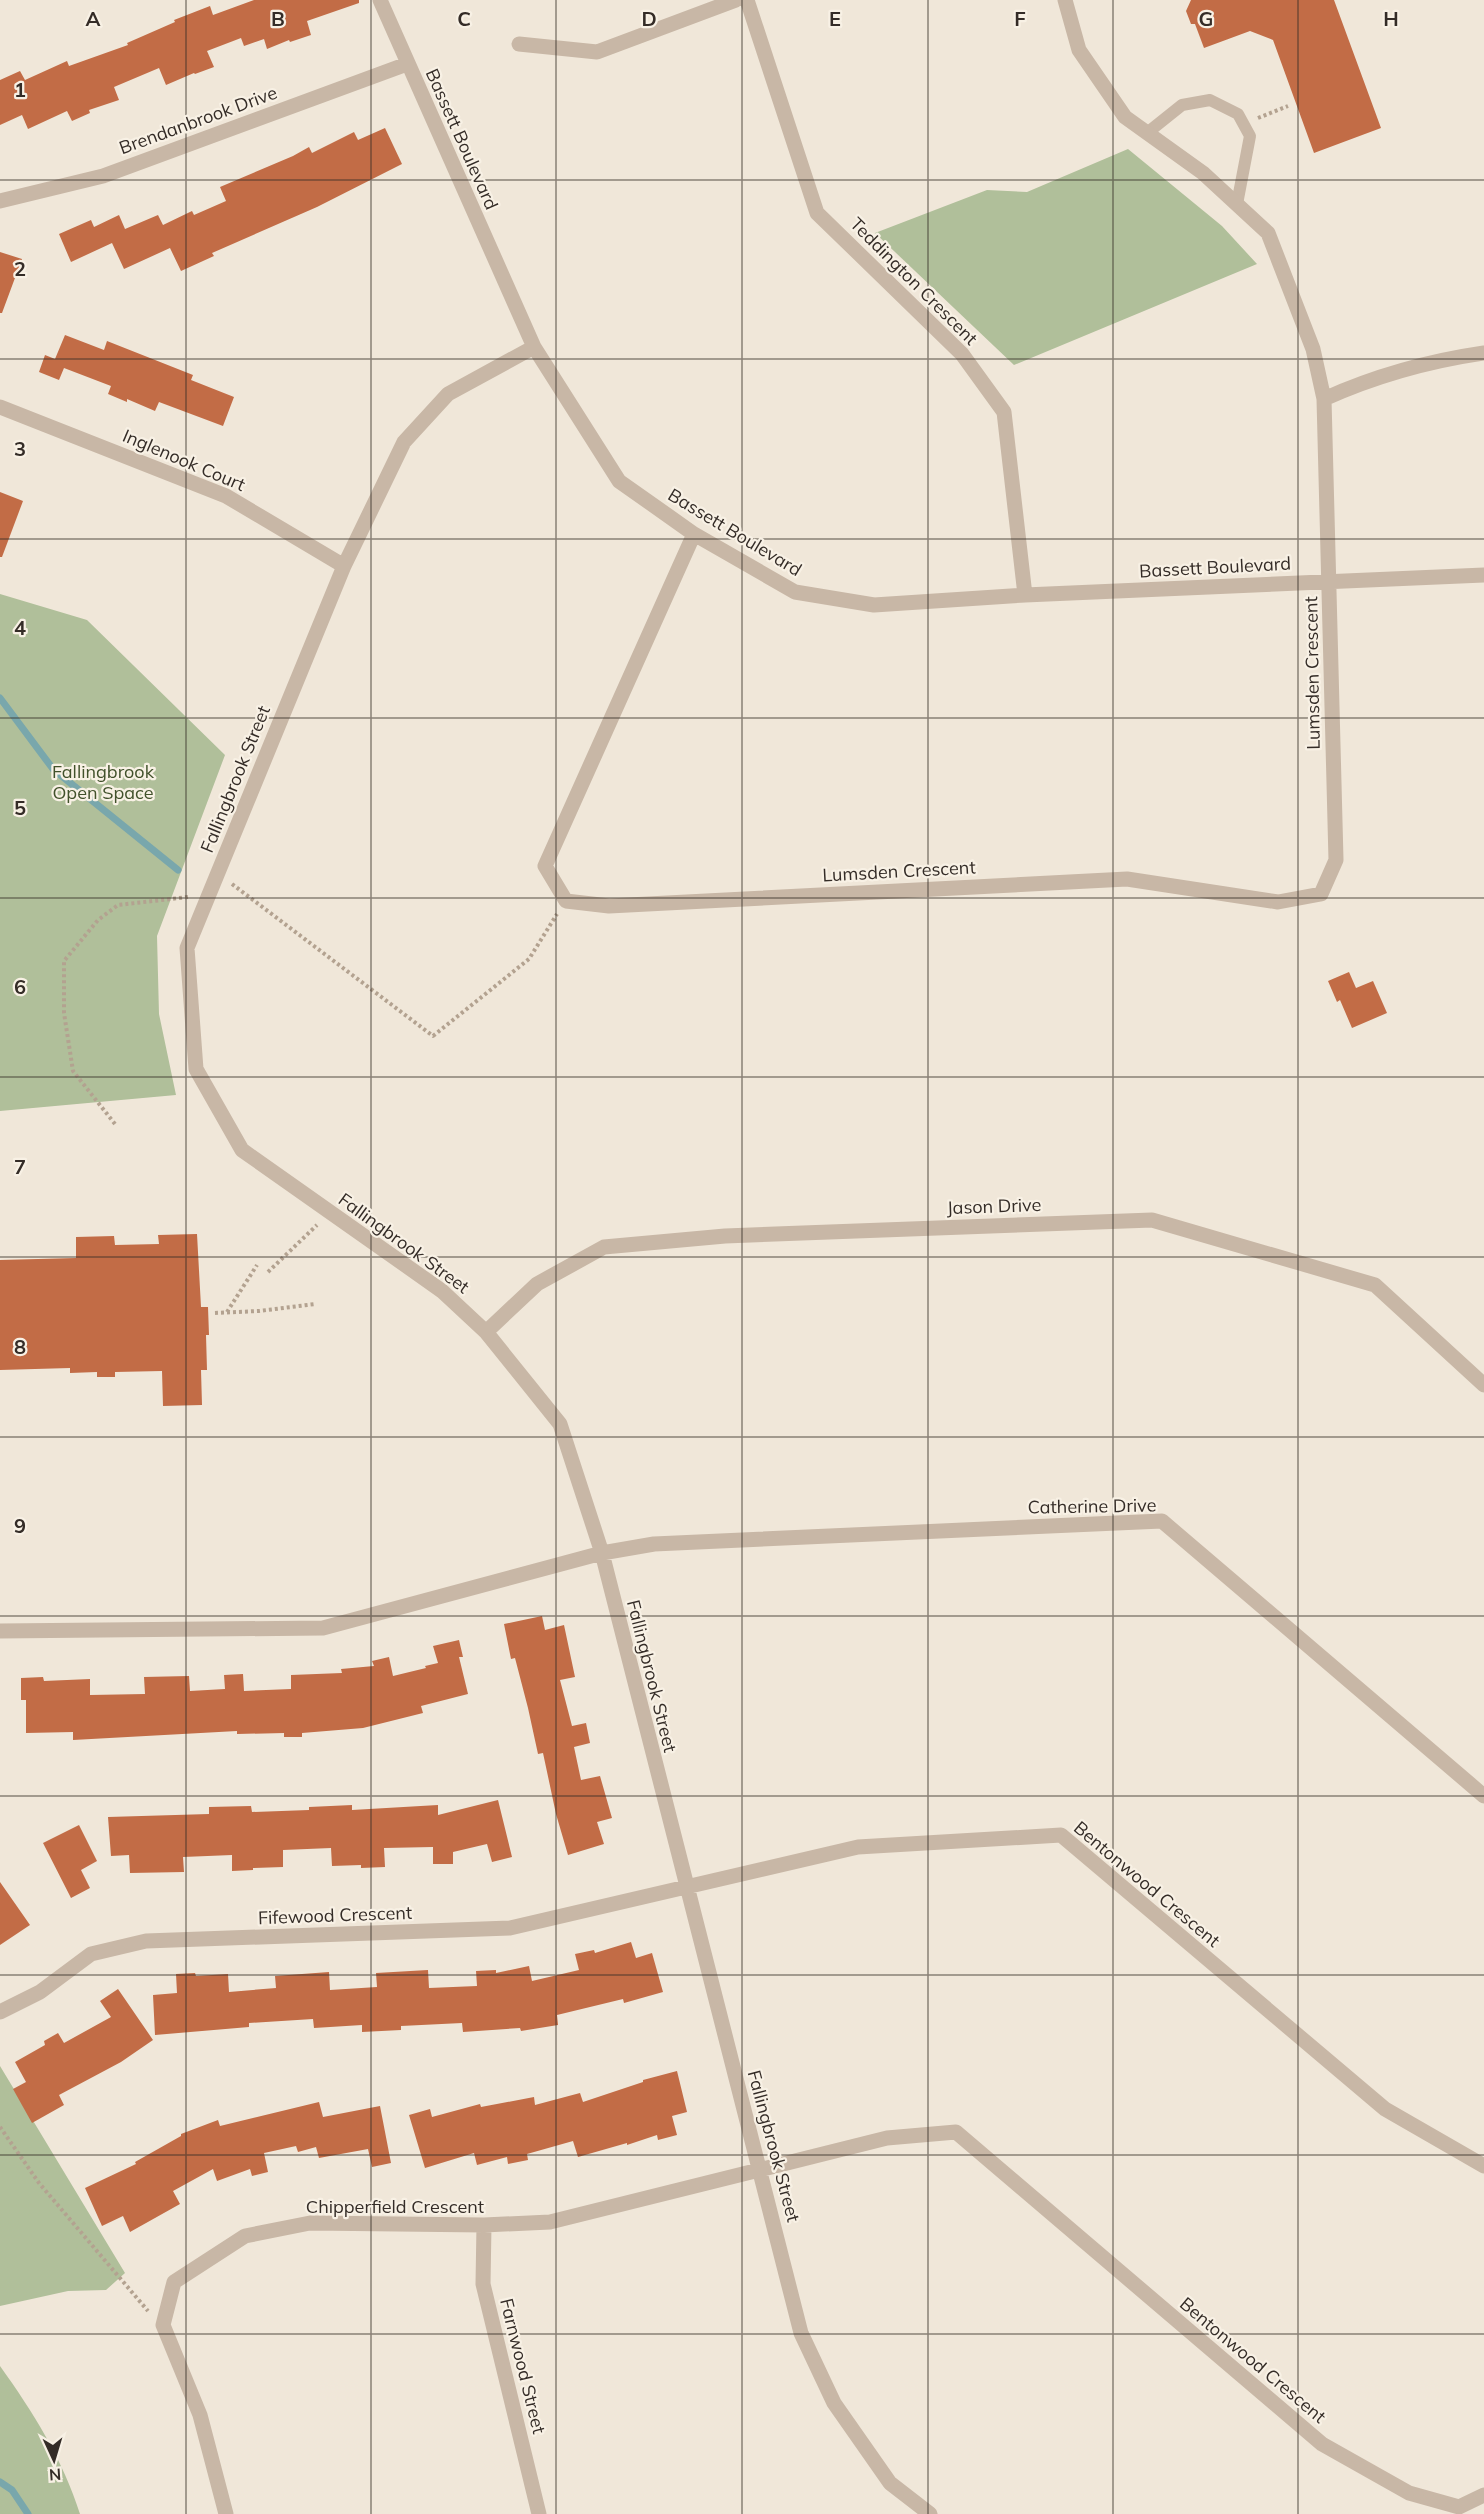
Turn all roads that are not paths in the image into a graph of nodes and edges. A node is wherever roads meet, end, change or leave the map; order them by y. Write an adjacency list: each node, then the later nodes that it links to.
1 (380, 0): 6 (street, Bassett Boulevard)
2 (736, 0): 5 (street)
3 (747, 0): 18 (street, Teddington Crescent)
4 (1065, 0): 7 (street)
5 (519, 44)
6 (406, 64): 8 (street, Brendanbrook Drive); 10 (street, Bassett Boulevard)
7 (1147, 133): 9 (street); 9 (lane)
8 (0, 201)
9 (1237, 204): 12 (street)
10 (534, 347): 14 (street, Bassett Boulevard); 15 (street, Fallingbrook Street)
11 (1484, 353): 12 (street)
12 (1324, 399): 17 (street)
13 (0, 407): 15 (street, Inglenook Court)
14 (694, 534): 17 (street, Lumsden Crescent); 18 (street, Bassett Boulevard)
15 (344, 566): 19 (street, Fallingbrook Street)
16 (1484, 575): 17 (street, Bassett Boulevard)
17 (1330, 581): 18 (street, Bassett Boulevard)
18 (1025, 595)
19 (486, 1332): 20 (street, Jason Drive); 21 (street, Fallingbrook Street)
20 (1484, 1385)
21 (602, 1553): 22 (street); 23 (street, Catherine Drive); 24 (street, Fallingbrook Street)
22 (0, 1631)
23 (1484, 1796)
24 (686, 1888): 25 (street, Fifewood Crescent); 26 (street, Bentonwood Crescent); 27 (street, Fallingbrook Street)
25 (0, 2012)
26 (1484, 2166)
27 (761, 2170): 28 (street, Chipperfield Crescent); 29 (street, Bentonwood Crescent); 32 (street, Fallingbrook Street)
28 (484, 2225): 30 (street, Chipperfield Crescent); 31 (street, Farnwood Street)
29 (1484, 2495)
30 (226, 2514)
31 (539, 2514)
32 (930, 2514)

